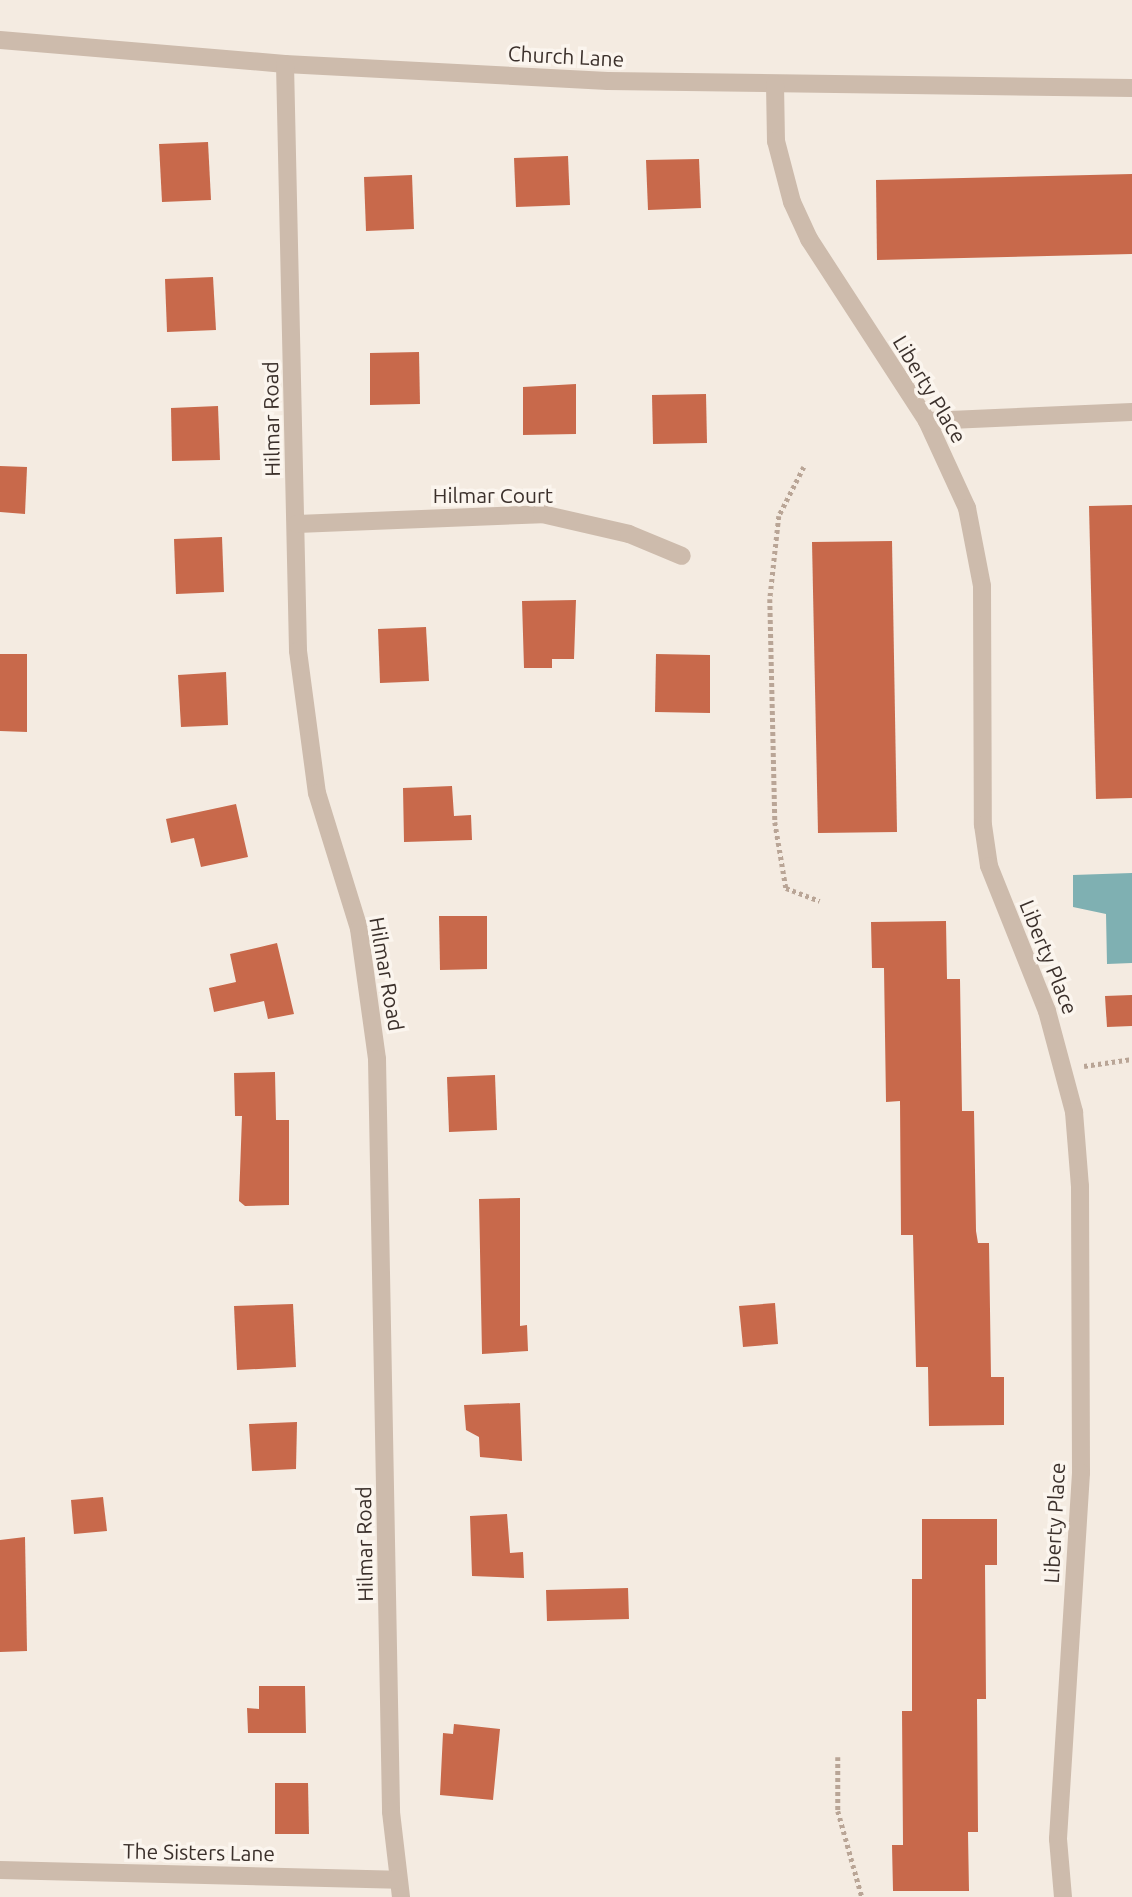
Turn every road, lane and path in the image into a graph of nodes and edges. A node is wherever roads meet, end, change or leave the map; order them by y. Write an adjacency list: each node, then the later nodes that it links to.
1 (0, 40): 2 (street, Church Lane)
2 (285, 64): 3 (street, Church Lane); 8 (street, Hilmar Road)
3 (775, 84): 4 (street, Church Lane); 6 (street, Liberty Place)
4 (1132, 88)
5 (1132, 412): 6 (street)
6 (928, 421): 12 (street, Liberty Place)
7 (804, 467): 10 (path)
8 (296, 524): 9 (street, Hilmar Court); 15 (street, Hilmar Road)
9 (682, 556)
10 (820, 901)
11 (1132, 1059): 12 (path)
12 (1066, 1069): 17 (street, Liberty Place)
13 (838, 1757): 16 (path)
14 (0, 1870): 15 (street, The Sisters Lane)
15 (399, 1888)
16 (862, 1897)
17 (1063, 1897)

